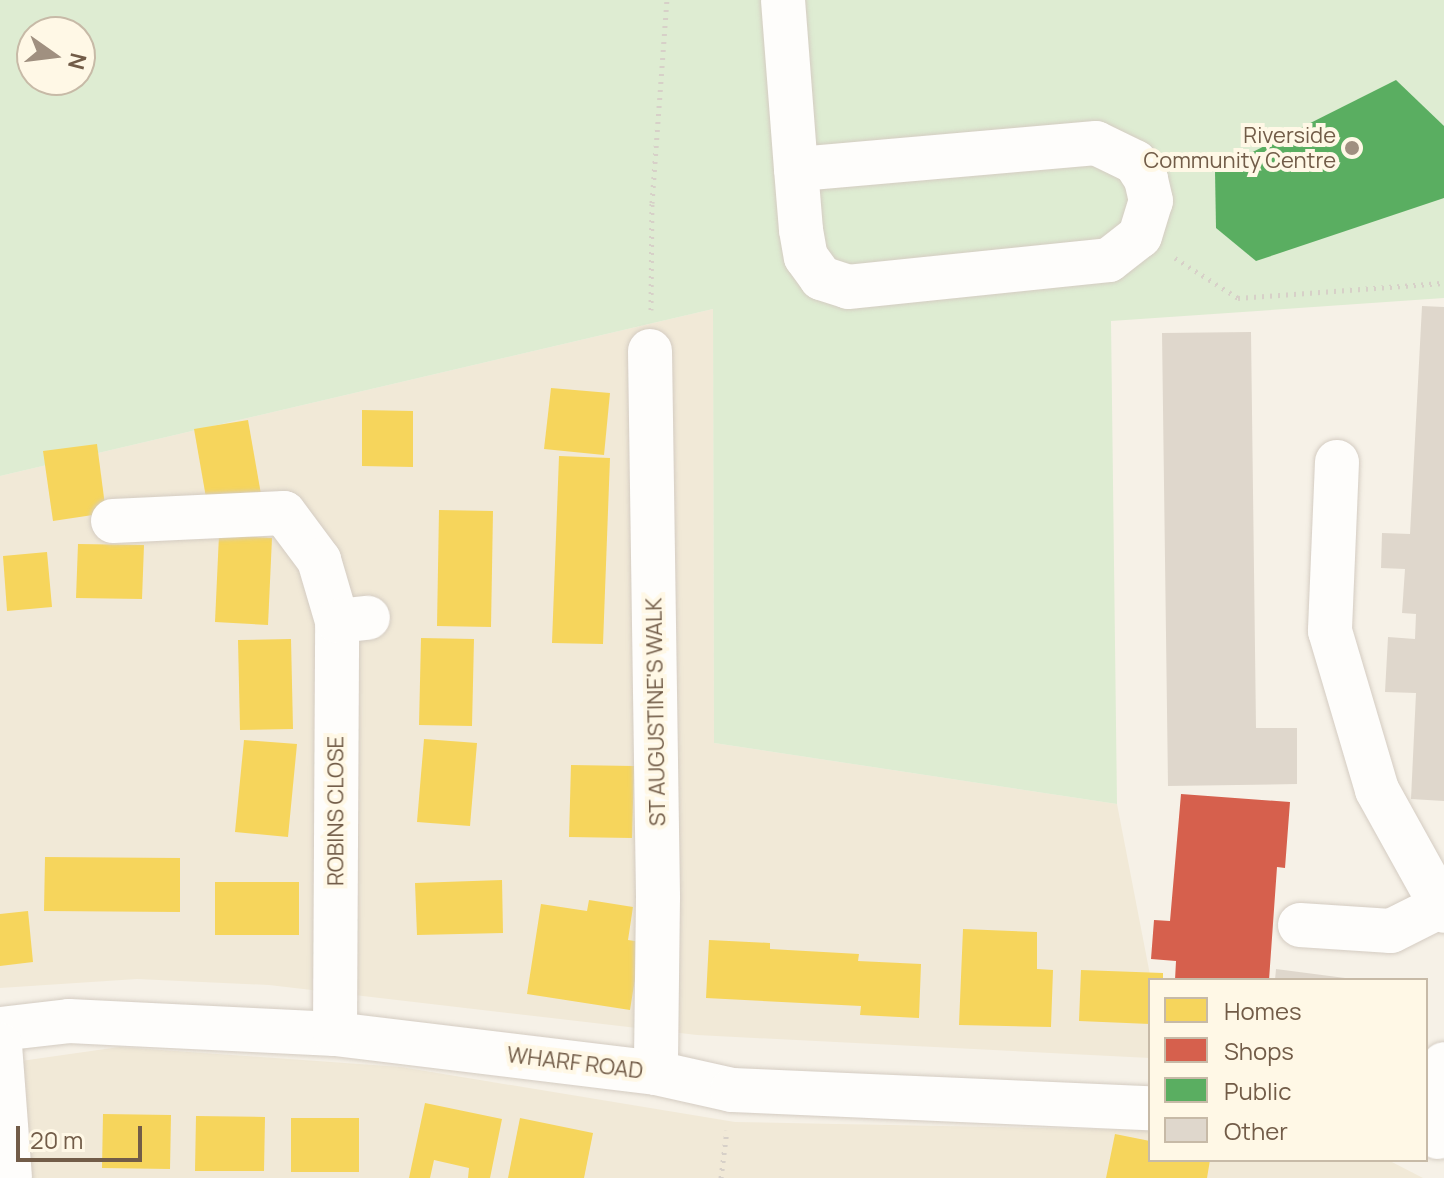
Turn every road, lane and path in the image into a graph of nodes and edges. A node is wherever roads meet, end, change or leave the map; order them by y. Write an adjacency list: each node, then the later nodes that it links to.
1 (667, 0): 6 (path)
2 (783, 0): 3 (street)
3 (796, 169): 4 (street); 4 (street)
4 (1140, 236): 5 (path)
5 (1444, 283)
6 (650, 351): 15 (street, ST AUGUSTINE'S WALK)
7 (1337, 462): 9 (street)
8 (113, 521): 12 (street, ROBINS CLOSE)
9 (1442, 908): 10 (street)
10 (1300, 925)
11 (0, 1029): 12 (street, WHARF ROAD)
12 (335, 1034): 15 (street, WHARF ROAD)
13 (0, 1045): 18 (street)
14 (1444, 1064): 17 (street)
15 (656, 1073): 16 (street, WHARF ROAD)
16 (1148, 1108)
17 (1436, 1137)
18 (10, 1178)

